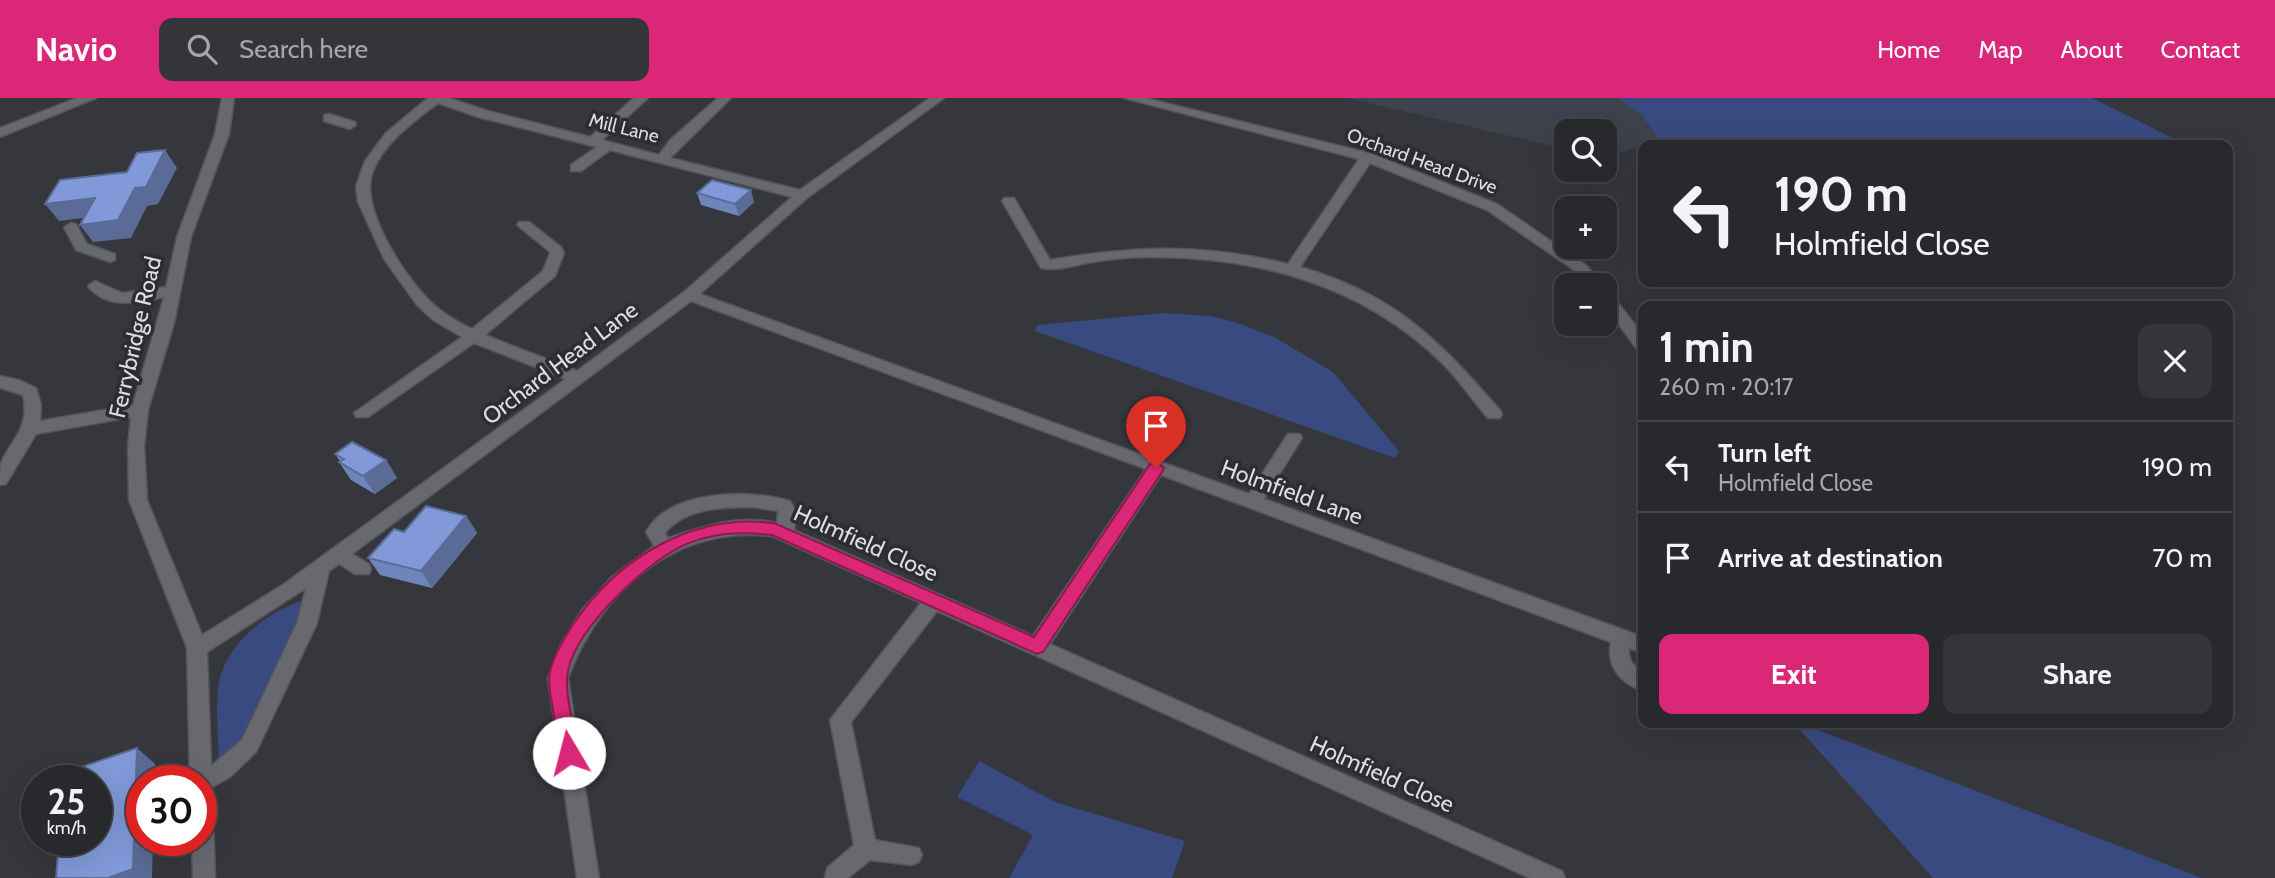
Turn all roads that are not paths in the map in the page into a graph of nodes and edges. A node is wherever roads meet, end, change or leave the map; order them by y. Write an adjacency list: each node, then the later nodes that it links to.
1 (90, 98): 10 (street)
2 (228, 98): 24 (street, Ferrybridge Road)
3 (436, 98): 11 (street, Mill Lane); 27 (street)
4 (642, 98): 11 (street)
5 (725, 98): 14 (street)
6 (938, 98): 16 (street, Orchard Head Lane)
7 (1130, 98): 13 (street, Orchard Head Drive)
8 (329, 117): 9 (street)
9 (350, 125)
10 (0, 133)
11 (594, 140): 12 (street, Mill Lane)
12 (610, 144): 14 (street, Mill Lane); 15 (street)
13 (1367, 157): 21 (street); 22 (street, Orchard Head Drive)
14 (663, 158): 16 (street, Mill Lane)
15 (576, 168)
16 (802, 195): 25 (street, Orchard Head Lane)
17 (1009, 201): 21 (street)
18 (524, 225): 27 (street)
19 (71, 227): 20 (street)
20 (110, 257)
21 (1293, 267): 33 (street)
22 (1586, 273)
23 (95, 286): 24 (street)
24 (171, 291): 31 (street, Ferrybridge Road)
25 (689, 295): 29 (street, Orchard Head Lane); 36 (street, Holmfield Lane)
26 (1617, 311): 28 (street)
27 (474, 336): 29 (street); 32 (street)
28 (1638, 339)
29 (579, 378): 41 (street, Orchard Head Lane)
30 (0, 382): 34 (street)
31 (140, 410): 34 (street); 48 (street, Ferrybridge Road)
32 (362, 413)
33 (1494, 414)
34 (31, 429): 37 (street)
35 (1294, 438): 38 (street)
36 (1156, 468): 38 (street, Holmfield Lane); 47 (street)
37 (0, 479)
38 (1253, 502): 45 (street, Holmfield Lane)
39 (784, 534): 40 (street, Holmfield Close); 40 (street); 44 (street, Holmfield Close)
40 (664, 548): 57 (street, Holmfield Close)
41 (338, 554): 42 (street, Orchard Head Lane); 43 (street)
42 (321, 566): 48 (street, Orchard Head Lane); 51 (street)
43 (362, 569)
44 (934, 601): 47 (street, Holmfield Close); 52 (street)
45 (1622, 637): 46 (street, Holmfield Lane); 49 (street)
46 (1638, 643)
47 (1037, 647): 58 (street, Holmfield Close)
48 (197, 648): 50 (street, Ferrybridge Road)
49 (1638, 679)
50 (201, 765)
51 (217, 773)
52 (866, 849): 53 (street); 55 (street)
53 (911, 855)
54 (204, 856): 56 (street, Ferrybridge Road)
55 (835, 875)
56 (204, 878)
57 (588, 878)
58 (1554, 878)

